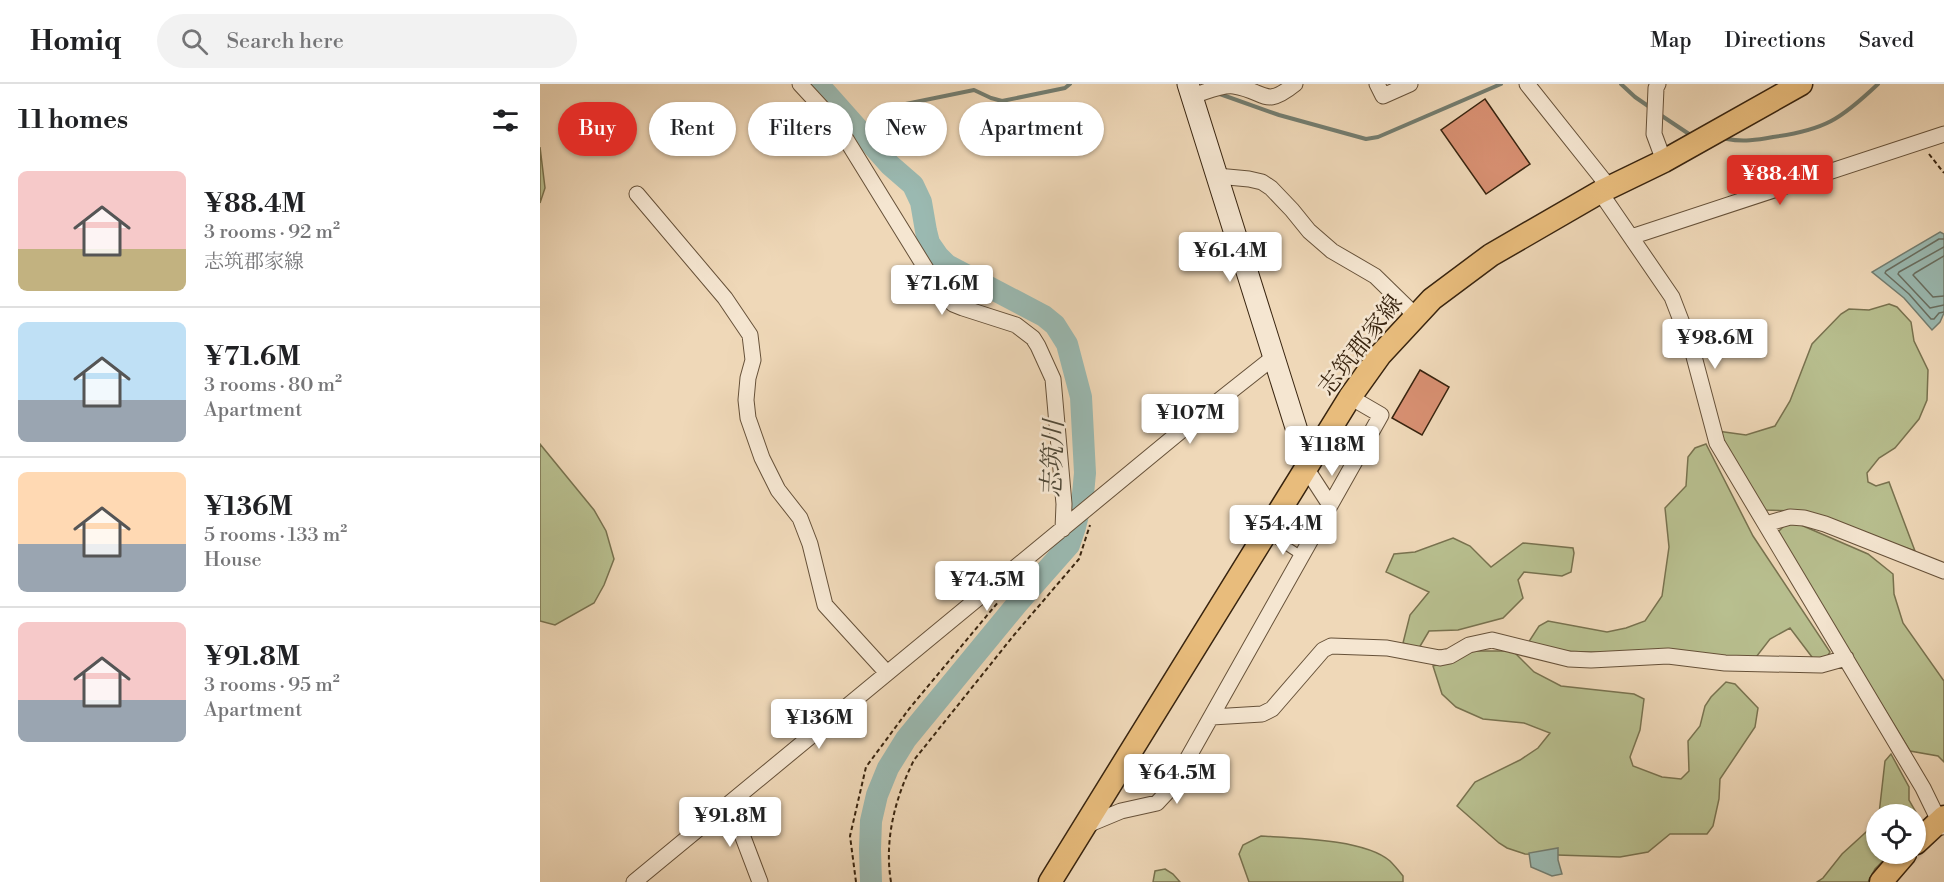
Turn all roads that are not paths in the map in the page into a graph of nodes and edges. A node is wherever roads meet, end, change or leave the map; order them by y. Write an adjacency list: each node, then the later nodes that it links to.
1 (800, 84): 21 (street)
2 (1295, 84): 8 (street)
3 (1377, 84): 4 (street)
4 (1410, 84)
5 (1527, 84): 12 (street)
6 (1658, 84): 10 (street)
7 (1801, 84): 10 (main road, 志筑郡家線)
8 (1190, 90): 11 (main road)
9 (1944, 134): 14 (street)
10 (1664, 161): 12 (main road, 志筑郡家線)
11 (1217, 176): 15 (street); 16 (main road)
12 (1604, 189): 14 (street); 15 (main road, 志筑郡家線)
13 (637, 194): 26 (street)
14 (1631, 237): 20 (street)
15 (1416, 316): 17 (main road, 志筑郡家線)
16 (1274, 357): 18 (main road); 21 (street)
17 (1350, 398): 18 (main road, 志筑郡家線); 19 (street)
18 (1308, 464): 19 (street); 22 (main road, 志筑郡家線)
19 (1330, 505): 23 (street)
20 (1766, 524): 24 (street); 25 (street)
21 (1064, 528): 26 (street)
22 (1266, 532): 23 (lane); 30 (main road, 志筑郡家線)
23 (1302, 556): 27 (street)
24 (1944, 571)
25 (1846, 658): 27 (street); 29 (street)
26 (887, 673): 28 (street)
27 (1212, 717): 30 (street)
28 (730, 803): 33 (street); 34 (street)
29 (1942, 823): 31 (main road)
30 (1085, 826): 35 (main road, 志筑郡家線)
31 (1926, 835)
32 (1896, 864): 36 (main road)
33 (634, 882)
34 (760, 882)
35 (1050, 882)
36 (1881, 882)

